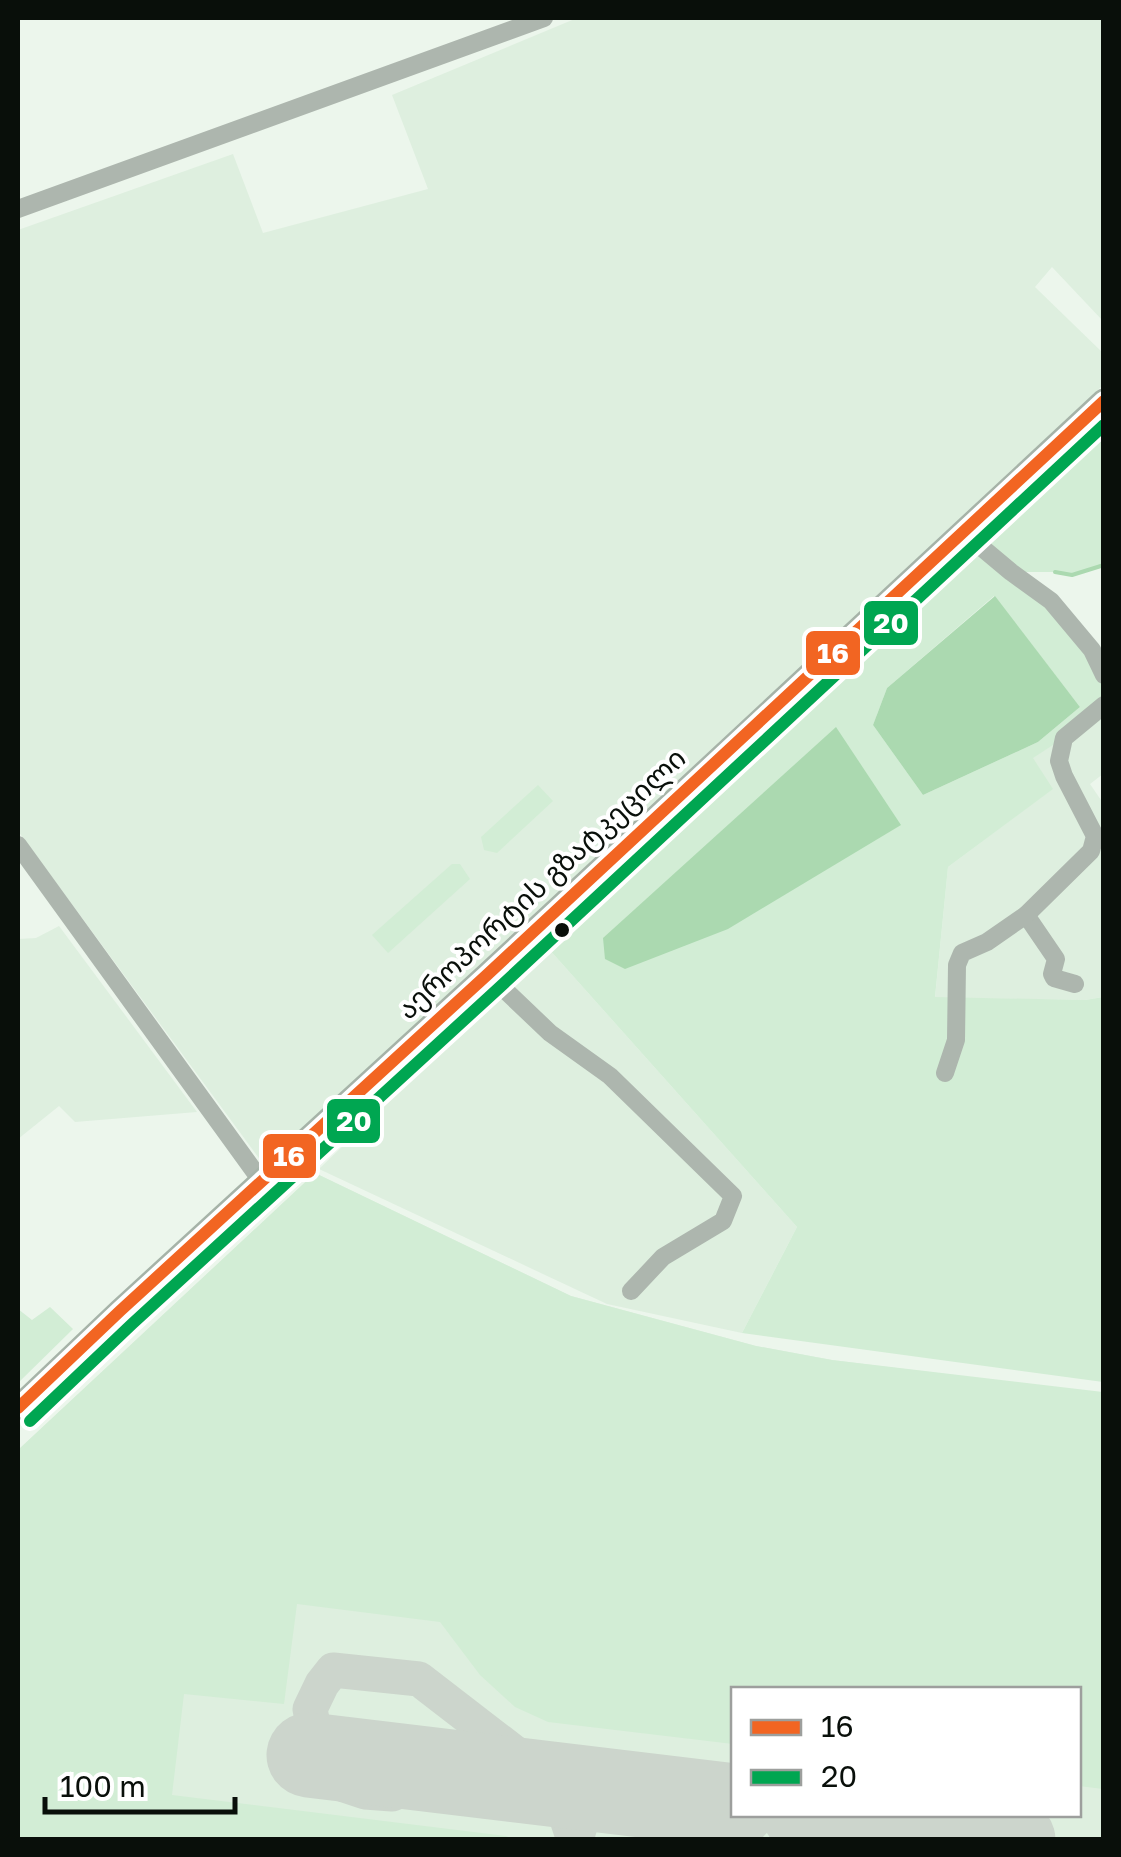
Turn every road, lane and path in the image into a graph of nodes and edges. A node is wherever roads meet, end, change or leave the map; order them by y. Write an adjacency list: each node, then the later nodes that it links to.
1 (544, 18): 2 (street)
2 (18, 209)
3 (1104, 400): 4 (highway, აეროპორტის გზატკეცილი)
4 (962, 531): 5 (street); 9 (highway, აეროპორტის გზატკეცილი)
5 (1104, 674)
6 (1104, 705): 8 (street)
7 (18, 845): 12 (street)
8 (1026, 916): 10 (street); 11 (street)
9 (488, 974): 12 (highway, აეროპორტის გზატკეცილი); 13 (street)
10 (1075, 984)
11 (945, 1073)
12 (262, 1182): 14 (highway, აეროპორტის გზატკეცილი)
13 (631, 1291)
14 (18, 1408)

